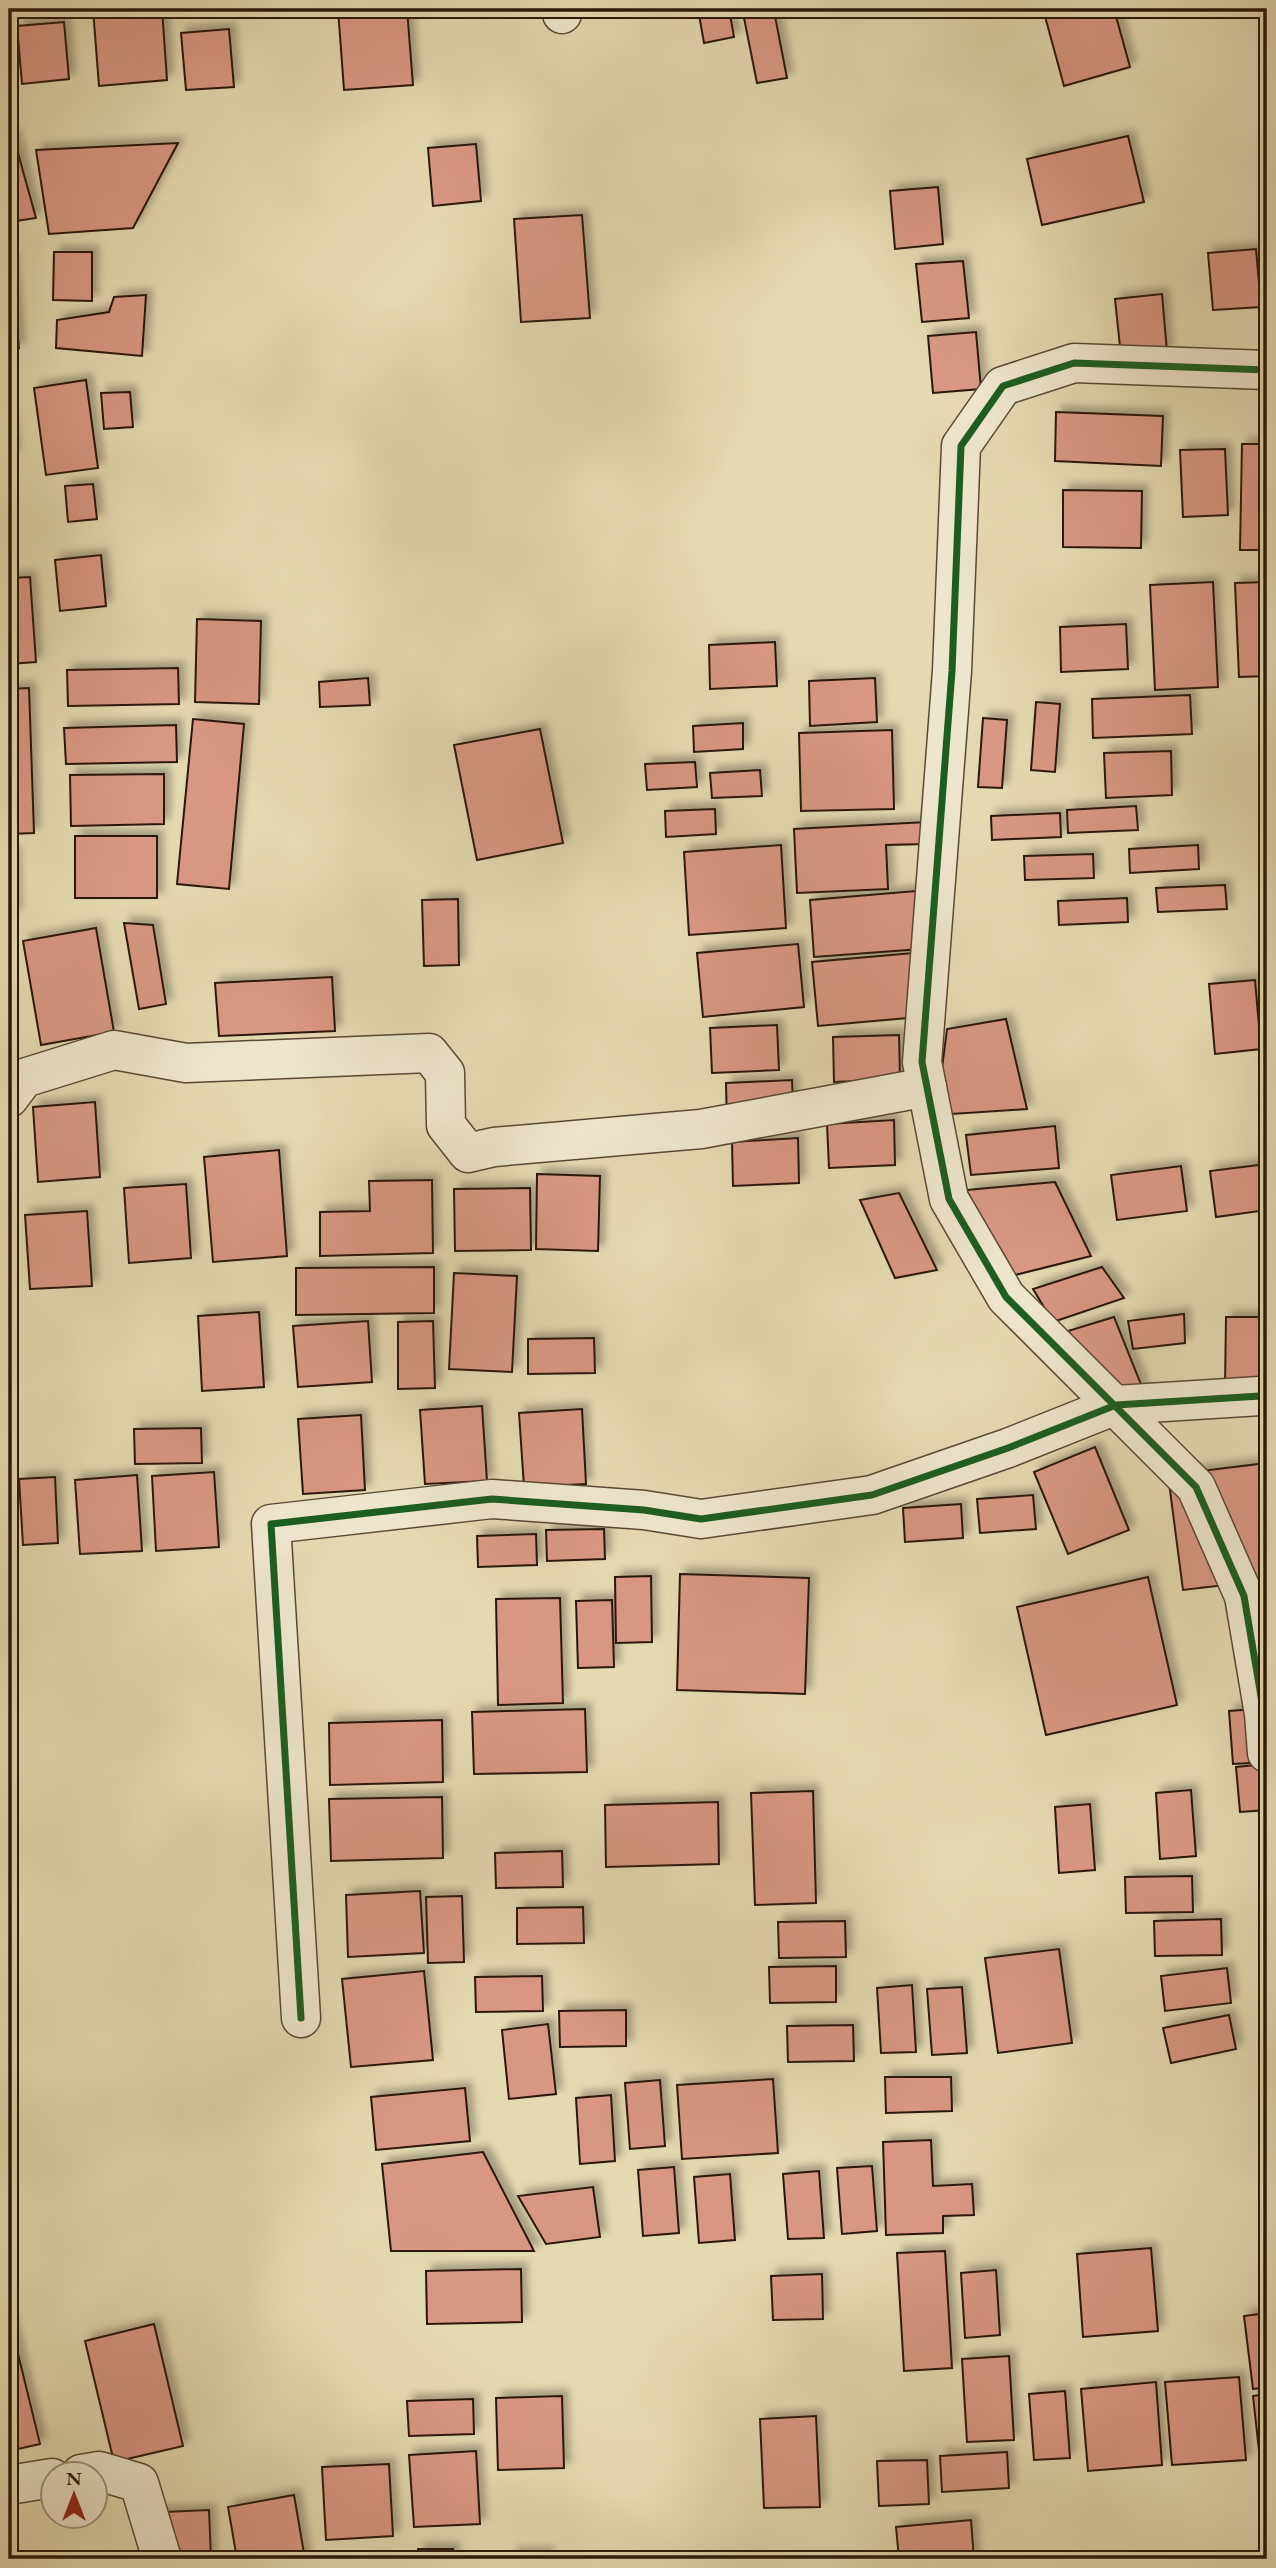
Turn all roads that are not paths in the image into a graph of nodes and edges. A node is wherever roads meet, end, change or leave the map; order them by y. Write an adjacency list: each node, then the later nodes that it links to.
1 (1267, 370): 2 (street)
2 (927, 1087): 3 (street); 5 (street)
3 (9, 1098)
4 (1267, 1398): 5 (street)
5 (1116, 1405): 6 (street); 7 (street)
6 (1267, 1753)
7 (301, 2018)
8 (108, 2474): 11 (street)
9 (38, 2480): 10 (street)
10 (9, 2485)
11 (162, 2559)

